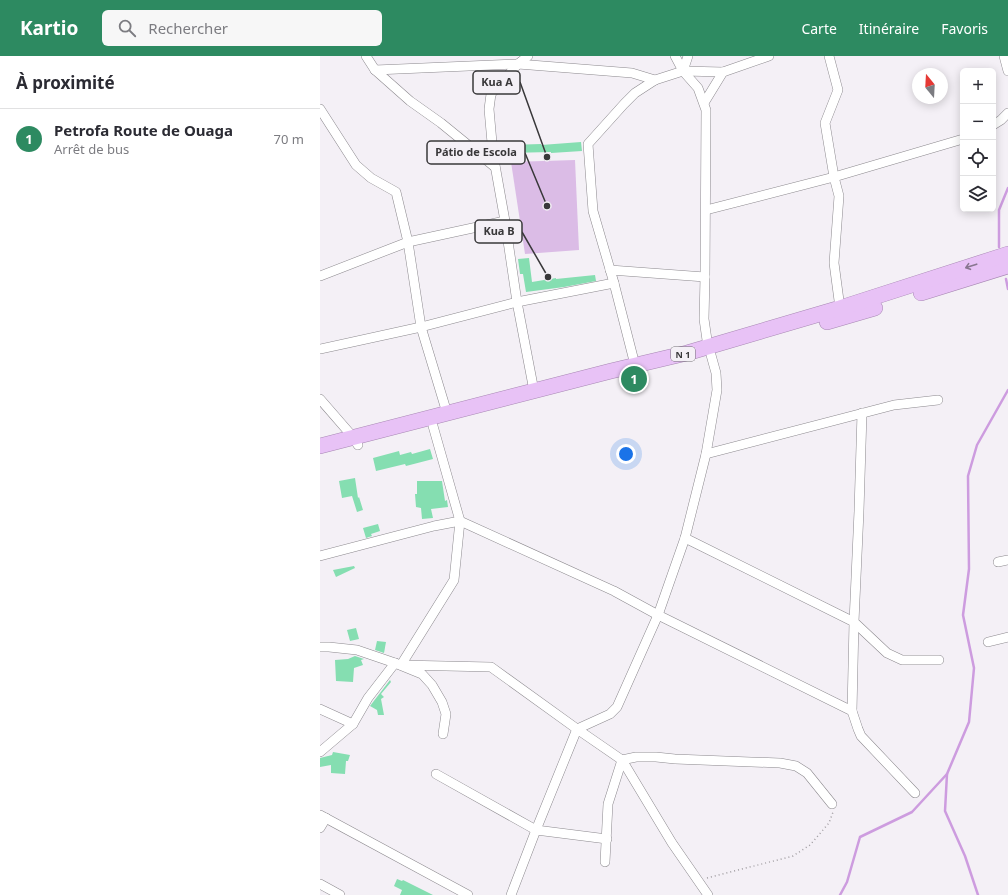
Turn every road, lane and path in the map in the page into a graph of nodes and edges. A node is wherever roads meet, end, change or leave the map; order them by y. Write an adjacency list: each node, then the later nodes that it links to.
1 (366, 56): 9 (street)
2 (528, 56): 8 (street)
3 (675, 56): 10 (street)
4 (688, 56): 10 (street)
5 (769, 56): 12 (street)
6 (829, 56): 20 (street)
7 (1004, 56): 11 (street)
8 (518, 64): 9 (street); 13 (street); 19 (street)
9 (374, 70): 19 (street)
10 (683, 71): 12 (street); 13 (street); 14 (street)
11 (1008, 71)
12 (722, 72): 14 (street)
13 (655, 80): 26 (street)
14 (704, 103): 21 (street)
15 (320, 109): 23 (street)
16 (1008, 113): 17 (street)
17 (996, 124)
18 (960, 140): 20 (street)
19 (496, 167): 22 (street)
20 (834, 177): 21 (street); 31 (street)
21 (706, 210): 28 (street)
22 (505, 221): 23 (street); 30 (street)
23 (408, 242): 27 (street); 32 (street)
24 (1008, 254): 31 (highway, N 1, one-way to 31)
25 (1008, 266): 34 (highway, N 1)
26 (610, 270): 28 (street); 29 (street)
27 (320, 274)
28 (705, 277): 34 (street)
29 (614, 283): 30 (street); 36 (street)
30 (517, 302): 32 (street); 37 (street)
31 (840, 308): 34 (highway, N 1)
32 (420, 327): 33 (street); 40 (street)
33 (320, 349)
34 (709, 351): 35 (highway, N 1); 45 (street)
35 (661, 363): 36 (highway, N 1); 42 (highway, N 1)
36 (635, 365): 37 (highway, N 1)
37 (534, 391): 40 (highway, N 1)
38 (320, 398): 43 (street)
39 (938, 400): 41 (street)
40 (447, 413): 43 (highway, N 1)
41 (862, 413): 45 (street); 53 (street)
42 (433, 426): 43 (highway, N 1); 47 (street)
43 (356, 441): 44 (highway, N 1); 46 (highway, N 1)
44 (320, 446)
45 (706, 454): 48 (street)
46 (320, 455)
47 (460, 521): 49 (street); 52 (street); 58 (street)
48 (685, 538): 52 (street); 53 (street)
49 (320, 556)
50 (1008, 560): 51 (street)
51 (998, 562)
52 (658, 615): 60 (street); 62 (street)
53 (854, 622): 57 (street); 60 (street)
54 (1008, 637): 55 (street)
55 (988, 642)
56 (320, 647): 58 (street)
57 (939, 660)
58 (398, 664): 61 (street); 62 (street); 63 (street)
59 (320, 709): 61 (street)
60 (852, 711): 67 (street)
61 (353, 724): 64 (street)
62 (577, 729): 65 (street); 71 (street)
63 (444, 734)
64 (320, 752)
65 (622, 760): 68 (street); 72 (street); 74 (street)
66 (436, 774): 71 (street)
67 (915, 793)
68 (832, 804): 74 (path)
69 (323, 816): 70 (street); 77 (street)
70 (320, 828)
71 (536, 830): 72 (street); 78 (street)
72 (607, 839): 73 (street)
73 (606, 862)
74 (698, 880): 79 (street)
75 (320, 884): 76 (street)
76 (340, 895)
77 (468, 895)
78 (511, 895)
79 (708, 895)

